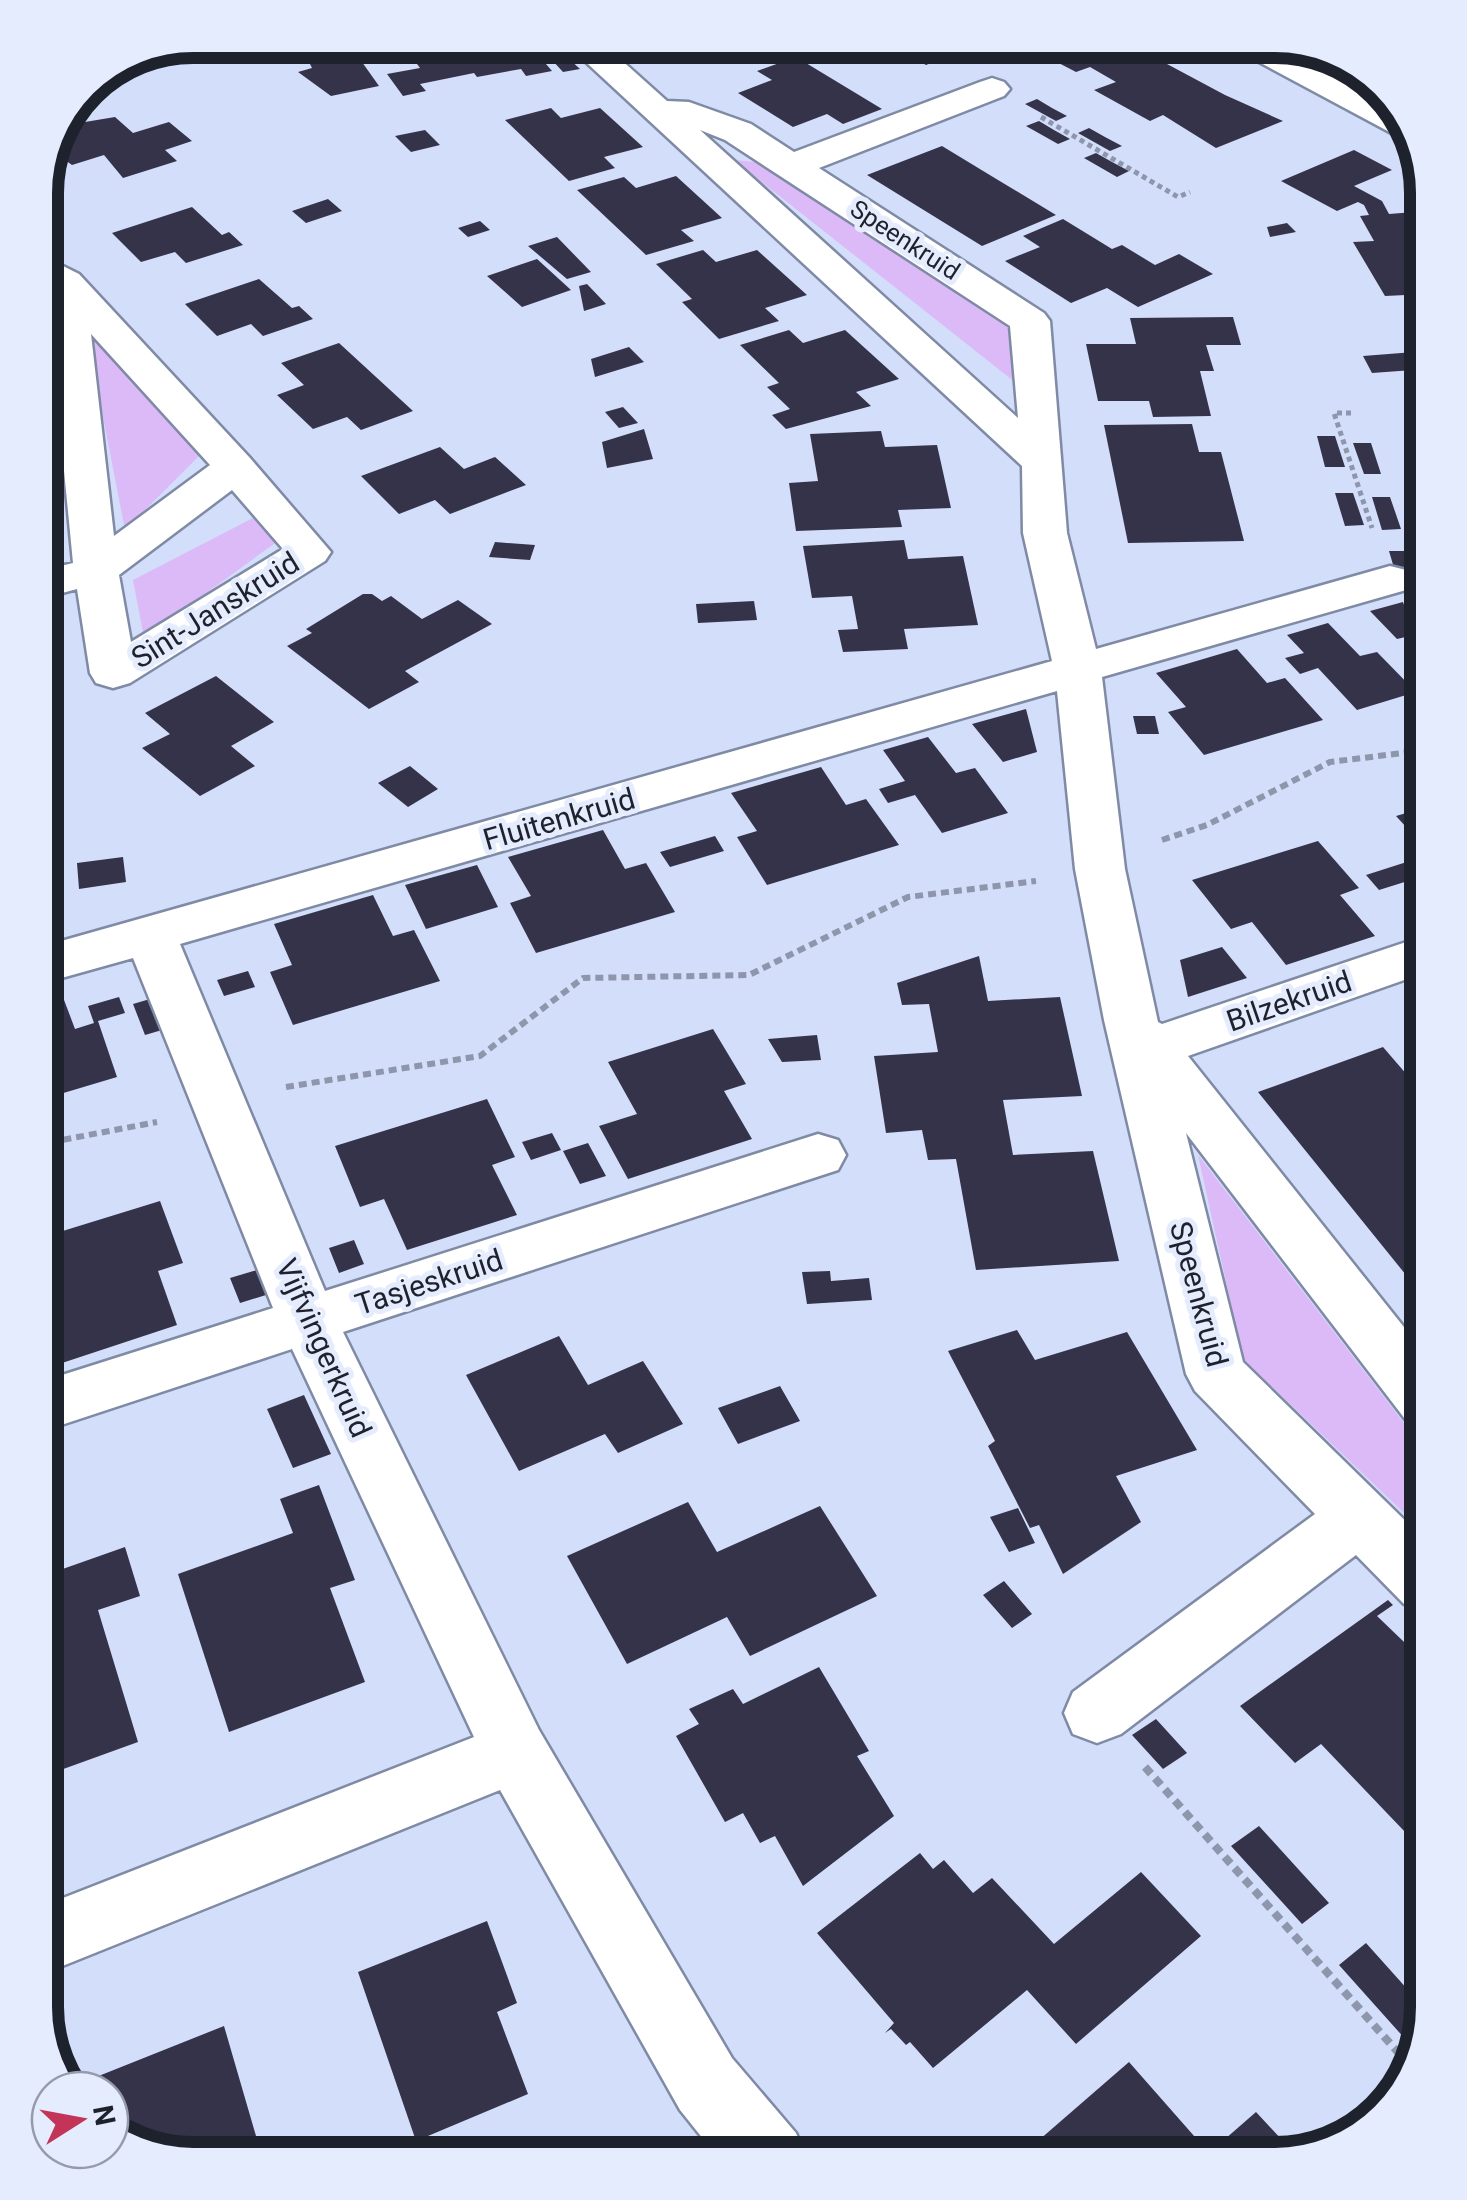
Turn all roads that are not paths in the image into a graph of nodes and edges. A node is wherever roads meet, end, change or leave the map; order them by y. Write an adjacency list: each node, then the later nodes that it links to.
1 (600, 58): 4 (street, Speenkruid)
2 (1277, 58): 5 (street)
3 (992, 89): 6 (street)
4 (650, 101): 6 (street, Speenkruid); 9 (street, Speenkruid)
5 (1385, 115)
6 (790, 166): 9 (street, Speenkruid)
7 (58, 275): 10 (street, Sint-Janskruid)
8 (58, 310): 11 (street, Sint-Janskruid)
9 (1043, 463): 14 (street, Speenkruid)
10 (235, 467): 11 (street); 11 (street, Sint-Janskruid)
11 (96, 571): 12 (street)
12 (58, 580)
13 (1390, 580): 14 (street)
14 (1078, 672): 15 (street, Fluitenkruid); 18 (street, Speenkruid)
15 (150, 935): 17 (street, Fluitenkruid); 20 (street, Vijfvingerkruid)
16 (1410, 958): 18 (street, Bilzekruid)
17 (58, 961)
18 (1140, 1034): 21 (street, Speenkruid); 23 (street, Speenkruid)
19 (818, 1155): 20 (street, Tasjeskruid)
20 (308, 1321): 22 (street, Tasjeskruid); 26 (street, Vijfvingerkruid)
21 (1410, 1380)
22 (58, 1401)
23 (1358, 1518): 24 (street, Speenkruid); 25 (street)
24 (1410, 1568)
25 (1097, 1713)
26 (514, 1752): 27 (street); 28 (street, Vijfvingerkruid)
27 (58, 1933)
28 (754, 2142)

